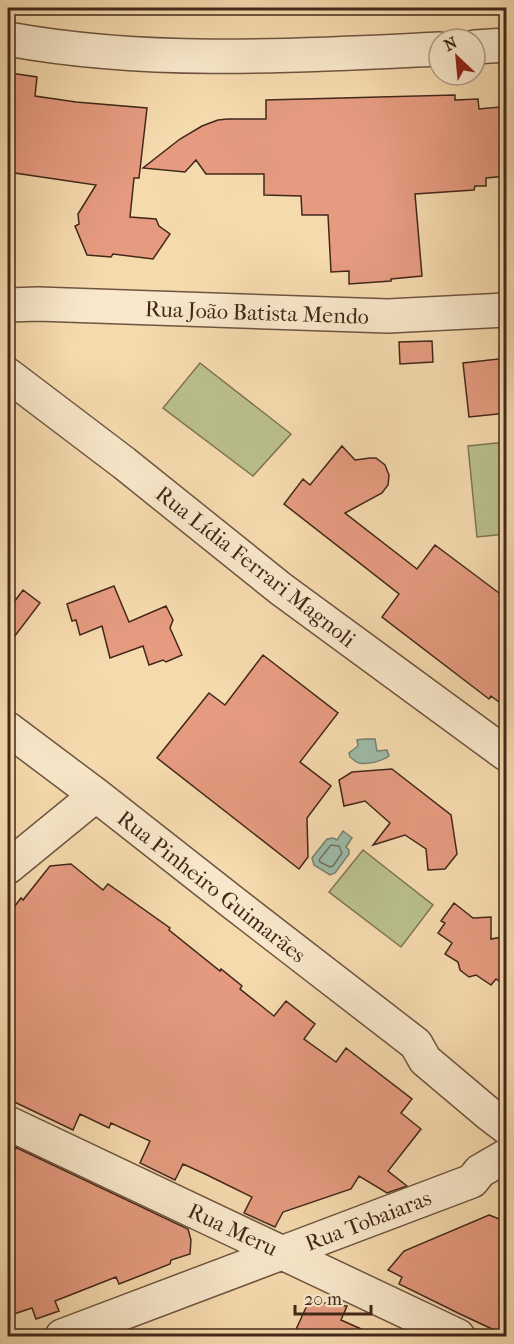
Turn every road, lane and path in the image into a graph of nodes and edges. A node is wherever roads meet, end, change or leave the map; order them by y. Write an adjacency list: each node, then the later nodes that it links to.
1 (8, 39): 4 (street)
2 (507, 45): 3 (street)
3 (487, 46)
4 (427, 50)
5 (8, 305): 6 (street, Rua João Batista Mendo)
6 (507, 310)
7 (8, 375): 9 (street, Rua Lídia Ferrari Magnoli)
8 (8, 729): 10 (street, Rua Pinheiro Guimarães)
9 (507, 754)
10 (96, 795): 11 (street); 12 (street, Rua Pinheiro Guimarães)
11 (8, 867)
12 (416, 1044): 13 (street, Rua Pinheiro Guimarães); 15 (street, Rua Pinheiro Guimarães)
13 (507, 1100)
14 (8, 1123): 19 (street, Rua Meru)
15 (507, 1127)
16 (507, 1156): 18 (street, Rua Tobaiaras)
17 (507, 1180): 18 (street, Rua Tobaiaras)
18 (472, 1181): 19 (street, Rua Tobaiaras)
19 (283, 1253): 20 (street, Rua Tobaiaras); 21 (street, Rua Meru)
20 (62, 1336)
21 (458, 1336)

